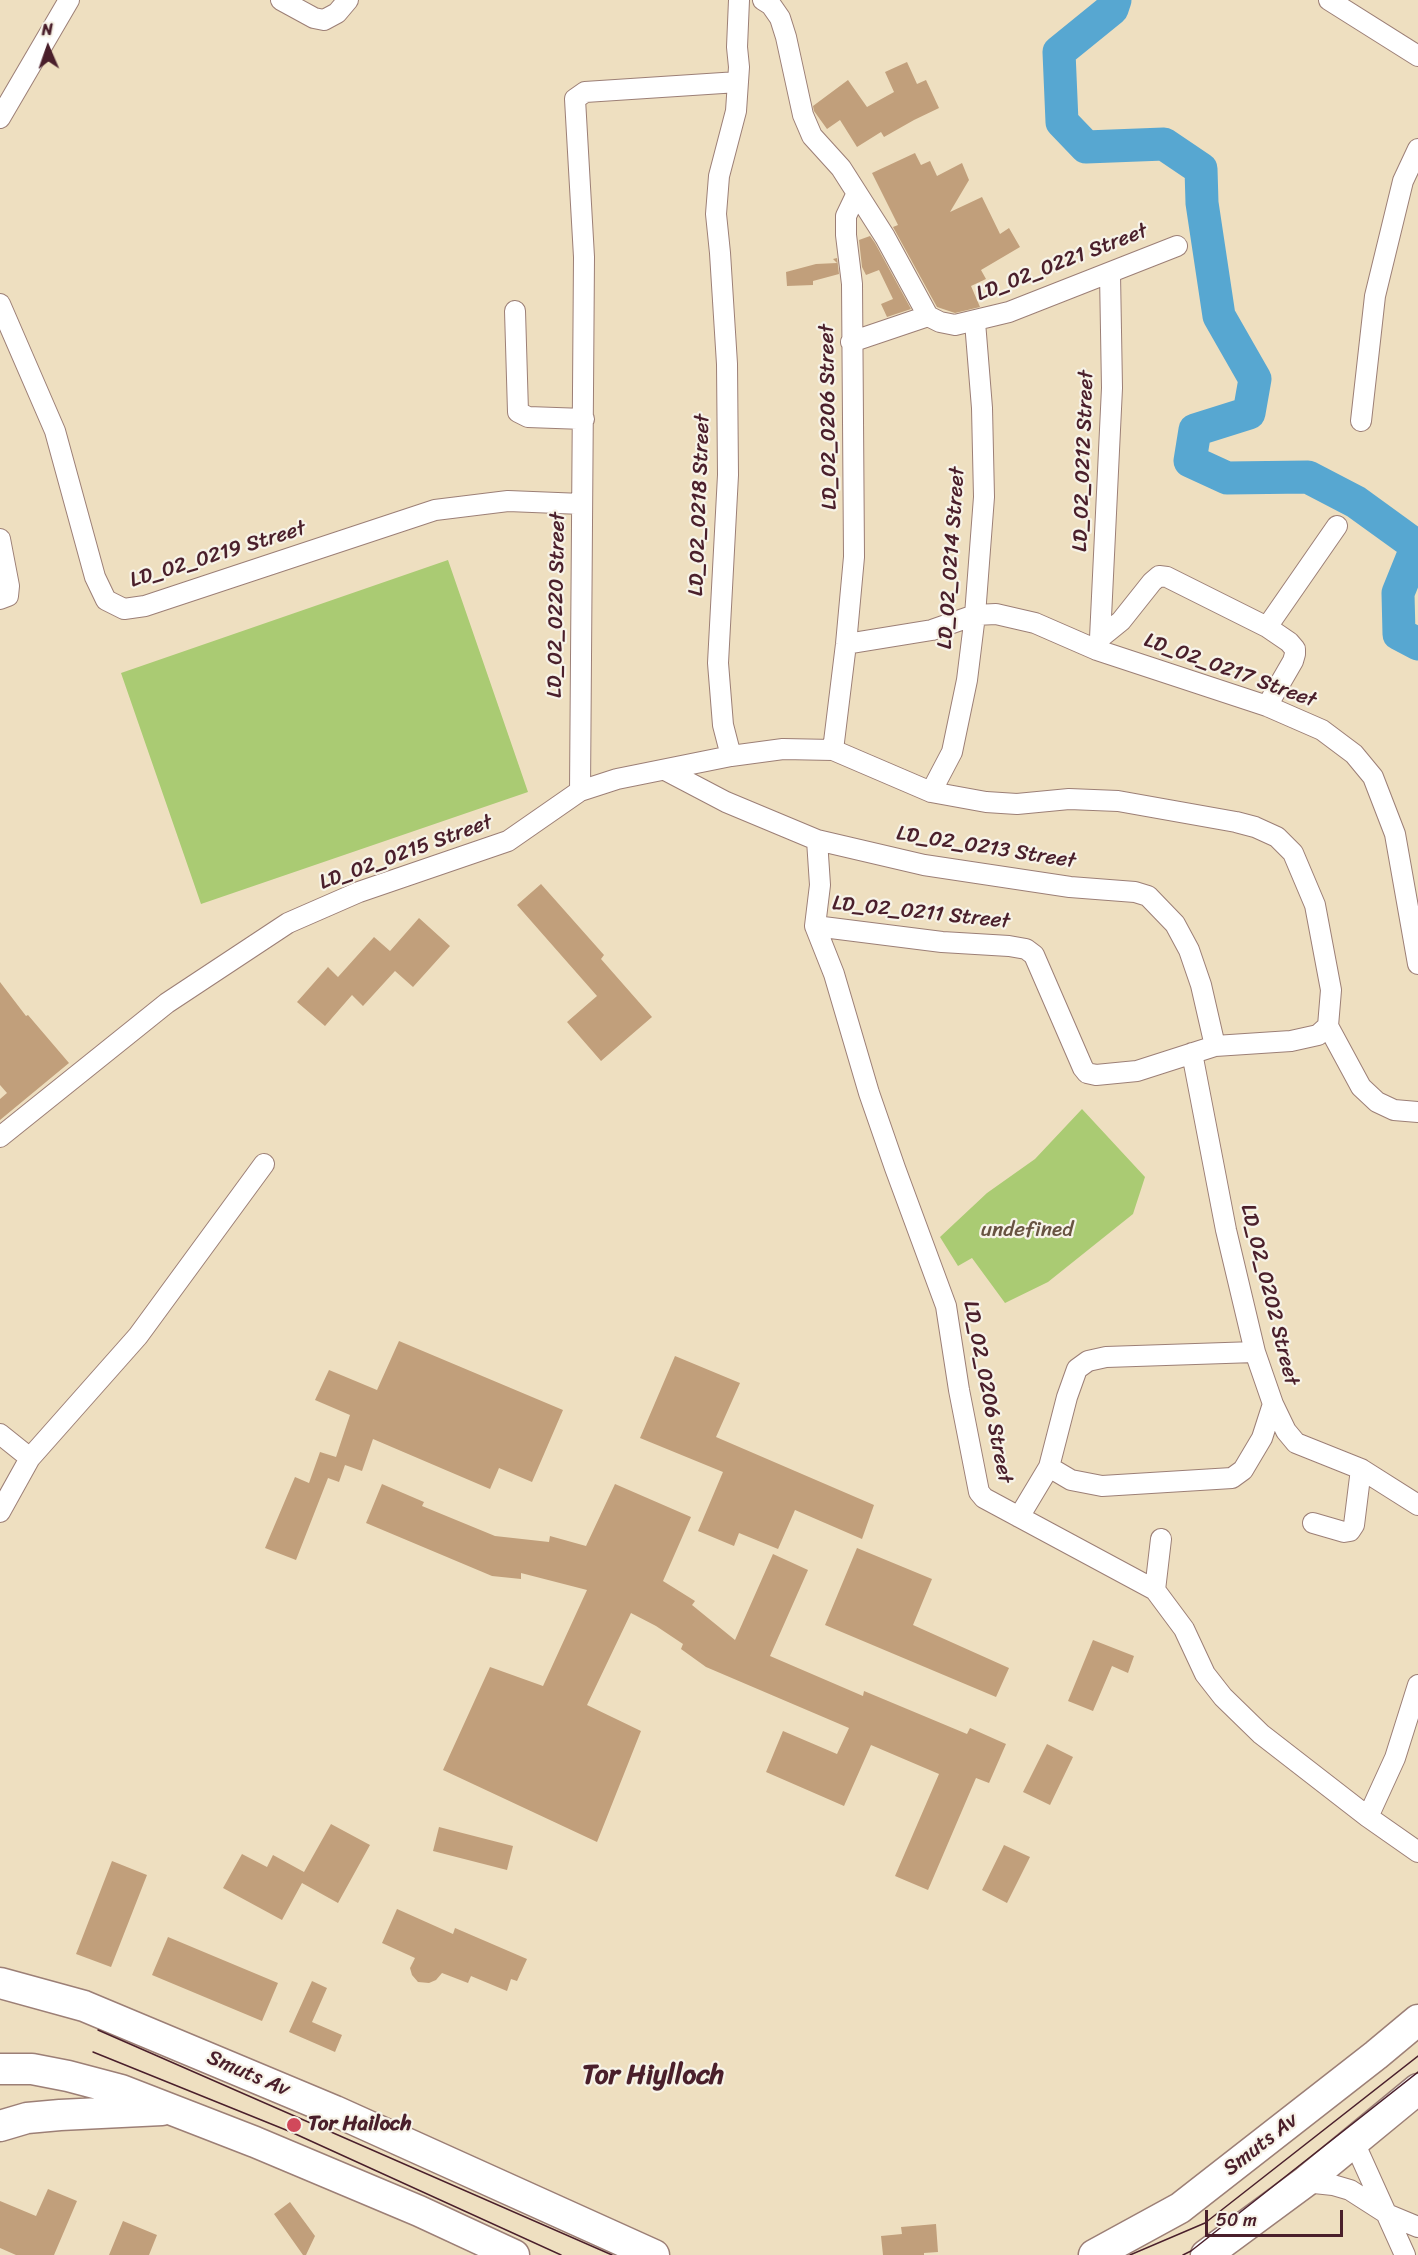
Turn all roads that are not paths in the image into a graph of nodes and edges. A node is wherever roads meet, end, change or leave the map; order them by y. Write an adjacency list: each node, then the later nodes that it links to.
1 (69, 0): 9 (street)
2 (281, 0): 3 (street)
3 (348, 0)
4 (739, 0): 8 (street, LD_02_0218 Street)
5 (763, 0): 11 (street)
6 (1329, 0): 7 (street)
7 (1418, 56)
8 (738, 82): 19 (street, LD_02_0220 Street); 31 (street, LD_02_0218 Street)
9 (0, 118)
10 (1418, 149): 20 (street)
11 (857, 193): 16 (street); 18 (street, LD_02_0206 Street)
12 (1177, 246): 13 (street, LD_02_0221 Street)
13 (1110, 274): 17 (street, LD_02_0221 Street); 28 (street, LD_02_0212 Street)
14 (0, 304): 21 (street, LD_02_0219 Street)
15 (515, 312): 19 (street)
16 (928, 316): 17 (street, LD_02_0221 Street); 18 (street)
17 (975, 322): 25 (street, LD_02_0214 Street)
18 (851, 342): 27 (street, LD_02_0206 Street)
19 (584, 419): 21 (street, LD_02_0220 Street)
20 (1361, 421)
21 (582, 504): 33 (street, LD_02_0220 Street)
22 (1337, 526): 26 (street)
23 (0, 539): 24 (street)
24 (0, 599)
25 (975, 615): 27 (street); 28 (street, LD_02_0217 Street); 34 (street, LD_02_0214 Street)
26 (1267, 627): 28 (street); 29 (street)
27 (846, 644): 30 (street, LD_02_0206 Street)
28 (1099, 644): 29 (street, LD_02_0217 Street)
29 (1267, 706): 37 (street, LD_02_0217 Street)
30 (833, 750): 31 (street, LD_02_0215 Street); 34 (street, LD_02_0215 Street)
31 (731, 756): 32 (street, LD_02_0215 Street)
32 (665, 770): 33 (street, LD_02_0215 Street); 35 (street, LD_02_0213 Street)
33 (580, 791): 42 (street, LD_02_0215 Street)
34 (931, 792): 38 (street, LD_02_0215 Street)
35 (817, 840): 36 (street); 39 (street, LD_02_0213 Street)
36 (815, 926): 40 (street, LD_02_0211 Street); 52 (street, LD_02_0206 Street)
37 (1418, 964)
38 (1328, 1026): 39 (street); 41 (street)
39 (1215, 1046): 40 (street)
40 (1192, 1053): 44 (street, LD_02_0202 Street)
41 (1418, 1112)
42 (0, 1137)
43 (264, 1164): 47 (street)
44 (1255, 1352): 45 (street, LD_02_0202 Street); 48 (street)
45 (1273, 1404): 48 (street); 49 (street, LD_02_0202 Street)
46 (0, 1434): 47 (street)
47 (30, 1458): 51 (street)
48 (1049, 1467): 52 (street)
49 (1361, 1469): 50 (street, LD_02_0202 Street); 53 (street)
50 (1418, 1505)
51 (0, 1512)
52 (1020, 1517): 55 (street, LD_02_0206 Street)
53 (1313, 1523)
54 (1161, 1539): 55 (street)
55 (1155, 1590): 57 (street, LD_02_0206 Street)
56 (1418, 1685): 57 (street)
57 (1368, 1817): 58 (street, LD_02_0206 Street)
58 (1418, 1852)
59 (0, 1983): 70 (main road, Smuts Av)
60 (1418, 2020): 71 (main road, Smuts Av)
61 (0, 2069): 63 (main road)
62 (1418, 2090): 65 (main road)
63 (171, 2110): 64 (main road); 69 (main road)
64 (0, 2126)
65 (1354, 2142): 66 (main road); 67 (street)
66 (1305, 2182): 67 (street); 72 (main road)
67 (1389, 2215): 68 (street); 73 (street)
68 (1418, 2227)
69 (514, 2255)
70 (654, 2255)
71 (1094, 2255)
72 (1206, 2255)
73 (1406, 2255)

